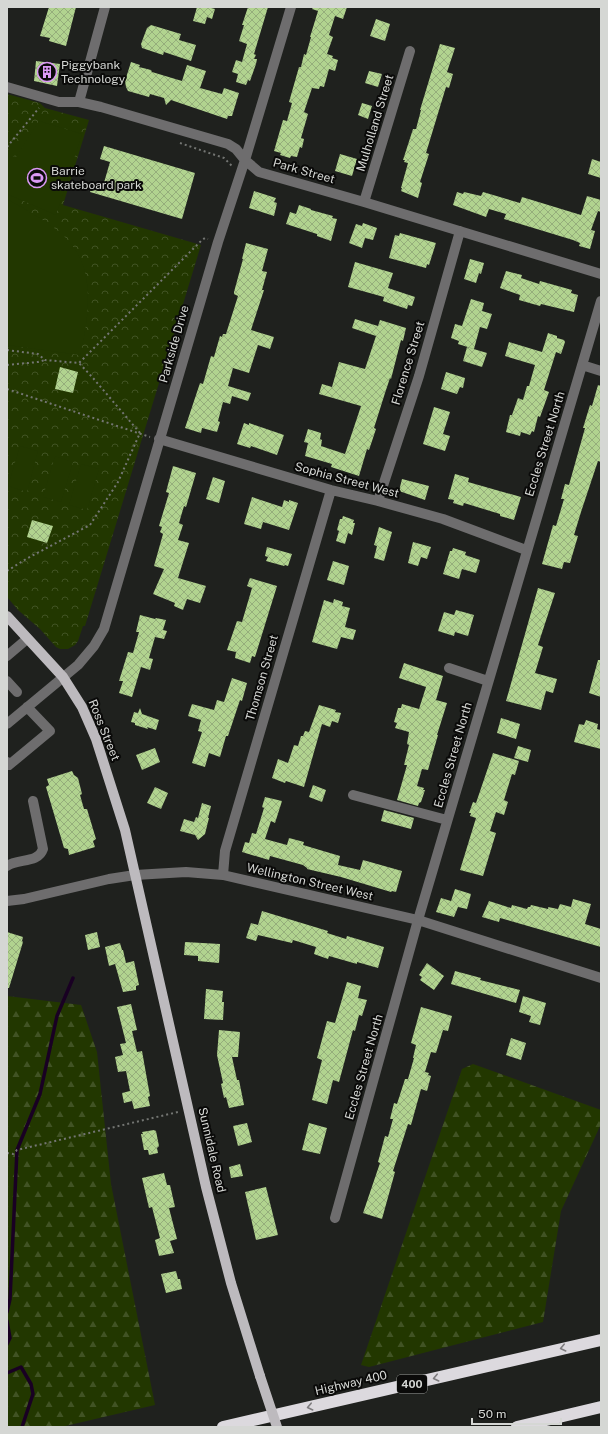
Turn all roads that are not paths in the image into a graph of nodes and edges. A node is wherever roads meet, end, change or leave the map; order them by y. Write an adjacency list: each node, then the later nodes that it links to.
1 (105, 7): 5 (street)
2 (291, 7): 6 (street, Parkside Drive)
3 (410, 50): 7 (street, Mulholland Street)
4 (7, 87): 5 (street, Park Street)
5 (79, 102): 6 (street, Park Street)
6 (245, 160): 7 (street, Park Street); 13 (street, Parkside Drive)
7 (364, 202): 8 (street, Park Street)
8 (460, 231): 9 (street, Park Street); 15 (street, Florence Street)
9 (601, 274)
10 (601, 301): 11 (street, Eccles Street North)
11 (582, 365): 12 (street); 16 (street, Eccles Street North)
12 (601, 371)
13 (159, 440): 14 (street, Sophia Street West); 21 (street, Parkside Drive)
14 (331, 490): 15 (street, Sophia Street West); 33 (street, Thomson Street)
15 (378, 501): 16 (street, Sophia Street West)
16 (526, 550): 23 (street, Eccles Street North)
17 (7, 616): 18 (main road, Ross Street)
18 (27, 639): 19 (street); 21 (main road, Ross Street)
19 (7, 656)
20 (449, 668): 23 (street)
21 (63, 677): 25 (street, Parkside Drive); 32 (main road, Ross Street)
22 (7, 681): 24 (street)
23 (488, 681): 30 (street, Eccles Street North)
24 (17, 692)
25 (27, 707): 26 (street, Parkside Drive); 27 (street)
26 (7, 724)
27 (7, 762)
28 (353, 795): 30 (street)
29 (33, 801): 31 (street)
30 (447, 820): 35 (street, Eccles Street North)
31 (7, 866)
32 (135, 875): 33 (street, Wellington Street West); 34 (street, Wellington Street West); 41 (main road, Sunnidale Road, bridge)
33 (223, 875): 35 (street, Wellington Street West)
34 (7, 901)
35 (418, 920): 36 (street, Wellington Street West); 37 (street, Eccles Street North)
36 (601, 978)
37 (335, 1218)
38 (601, 1340): 40 (highway, Highway 400 / 400, one-way to 40)
39 (601, 1407): 42 (highway)
40 (223, 1427)
41 (277, 1427)
42 (516, 1427)

